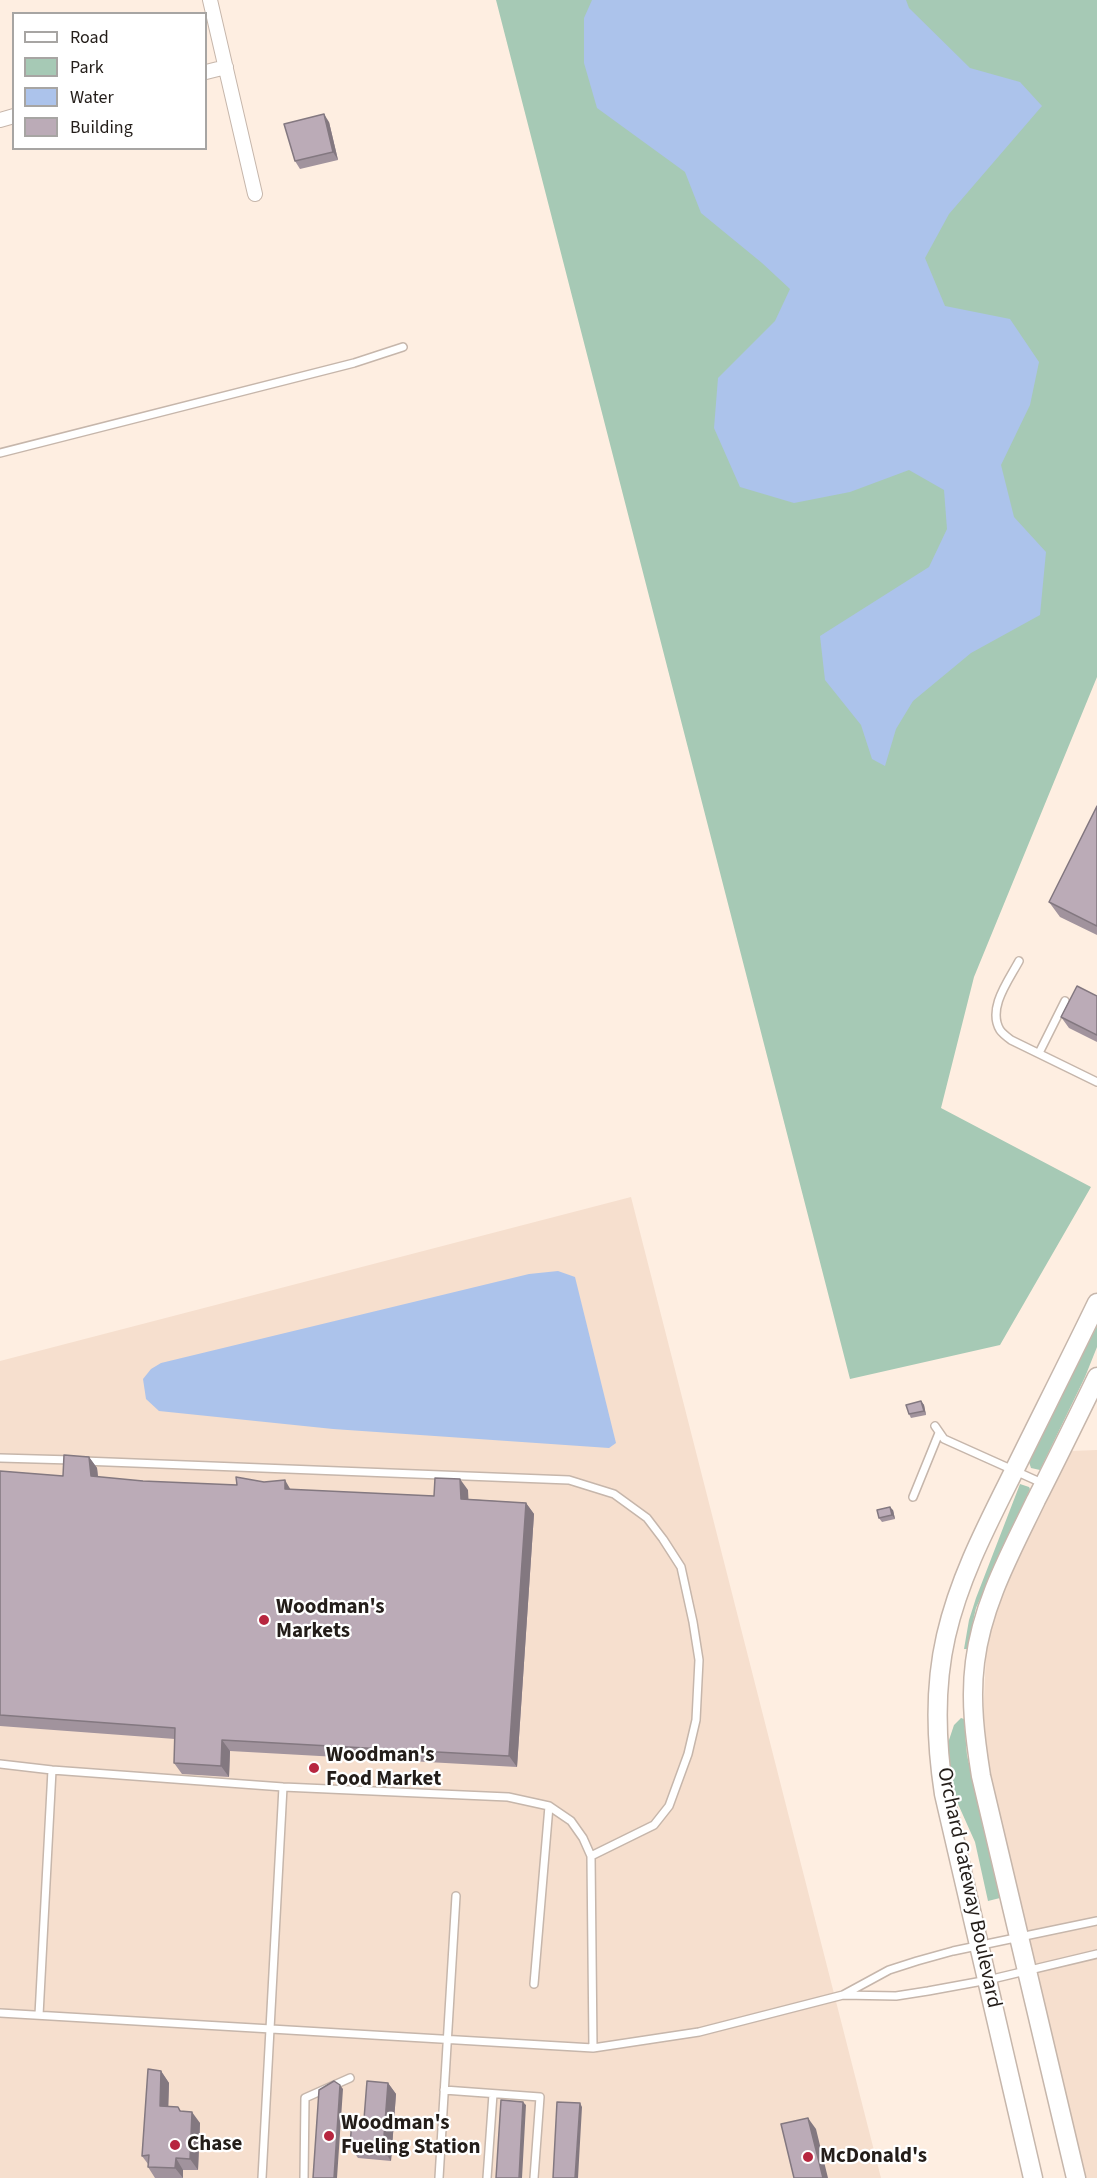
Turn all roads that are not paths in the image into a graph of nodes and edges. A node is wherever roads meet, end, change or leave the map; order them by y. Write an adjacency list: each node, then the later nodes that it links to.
1 (210, 0): 2 (street)
2 (226, 68): 3 (street); 4 (street)
3 (207, 72)
4 (255, 194)
5 (403, 347): 6 (lane)
6 (0, 453)
7 (1019, 961): 9 (lane)
8 (1065, 1001): 9 (lane)
9 (1039, 1053): 10 (lane)
10 (1097, 1082)
11 (1097, 1303): 14 (street, Orchard Gateway Boulevard)
12 (1097, 1377): 15 (street, Orchard Gateway Boulevard)
13 (0, 1458): 21 (lane)
14 (1014, 1470): 15 (lane); 16 (lane); 25 (street, Orchard Gateway Boulevard)
15 (1044, 1484): 24 (street, Orchard Gateway Boulevard)
16 (913, 1497)
17 (0, 1764): 18 (lane)
18 (52, 1770): 19 (lane); 32 (lane)
19 (283, 1787): 20 (lane); 33 (lane)
20 (549, 1806): 21 (lane); 29 (lane)
21 (591, 1856): 35 (lane)
22 (456, 1896): 34 (lane)
23 (1097, 1921): 24 (lane)
24 (1020, 1938): 25 (lane); 27 (street, Orchard Gateway Boulevard)
25 (979, 1946): 28 (street, Orchard Gateway Boulevard); 30 (lane)
26 (1097, 1954): 27 (lane)
27 (1027, 1971): 28 (lane); 45 (street, Orchard Gateway Boulevard)
28 (988, 1980): 30 (lane); 44 (street, Orchard Gateway Boulevard)
29 (534, 1984)
30 (843, 1995): 35 (lane)
31 (0, 2013): 32 (lane)
32 (39, 2015): 33 (lane)
33 (269, 2028): 34 (lane); 39 (lane)
34 (447, 2039): 35 (lane); 37 (lane)
35 (593, 2048)
36 (350, 2078): 40 (lane)
37 (444, 2090): 38 (lane); 41 (lane)
38 (493, 2094): 42 (lane); 43 (lane)
39 (262, 2178)
40 (304, 2178)
41 (439, 2178)
42 (487, 2178)
43 (534, 2178)
44 (1033, 2178)
45 (1076, 2178)

